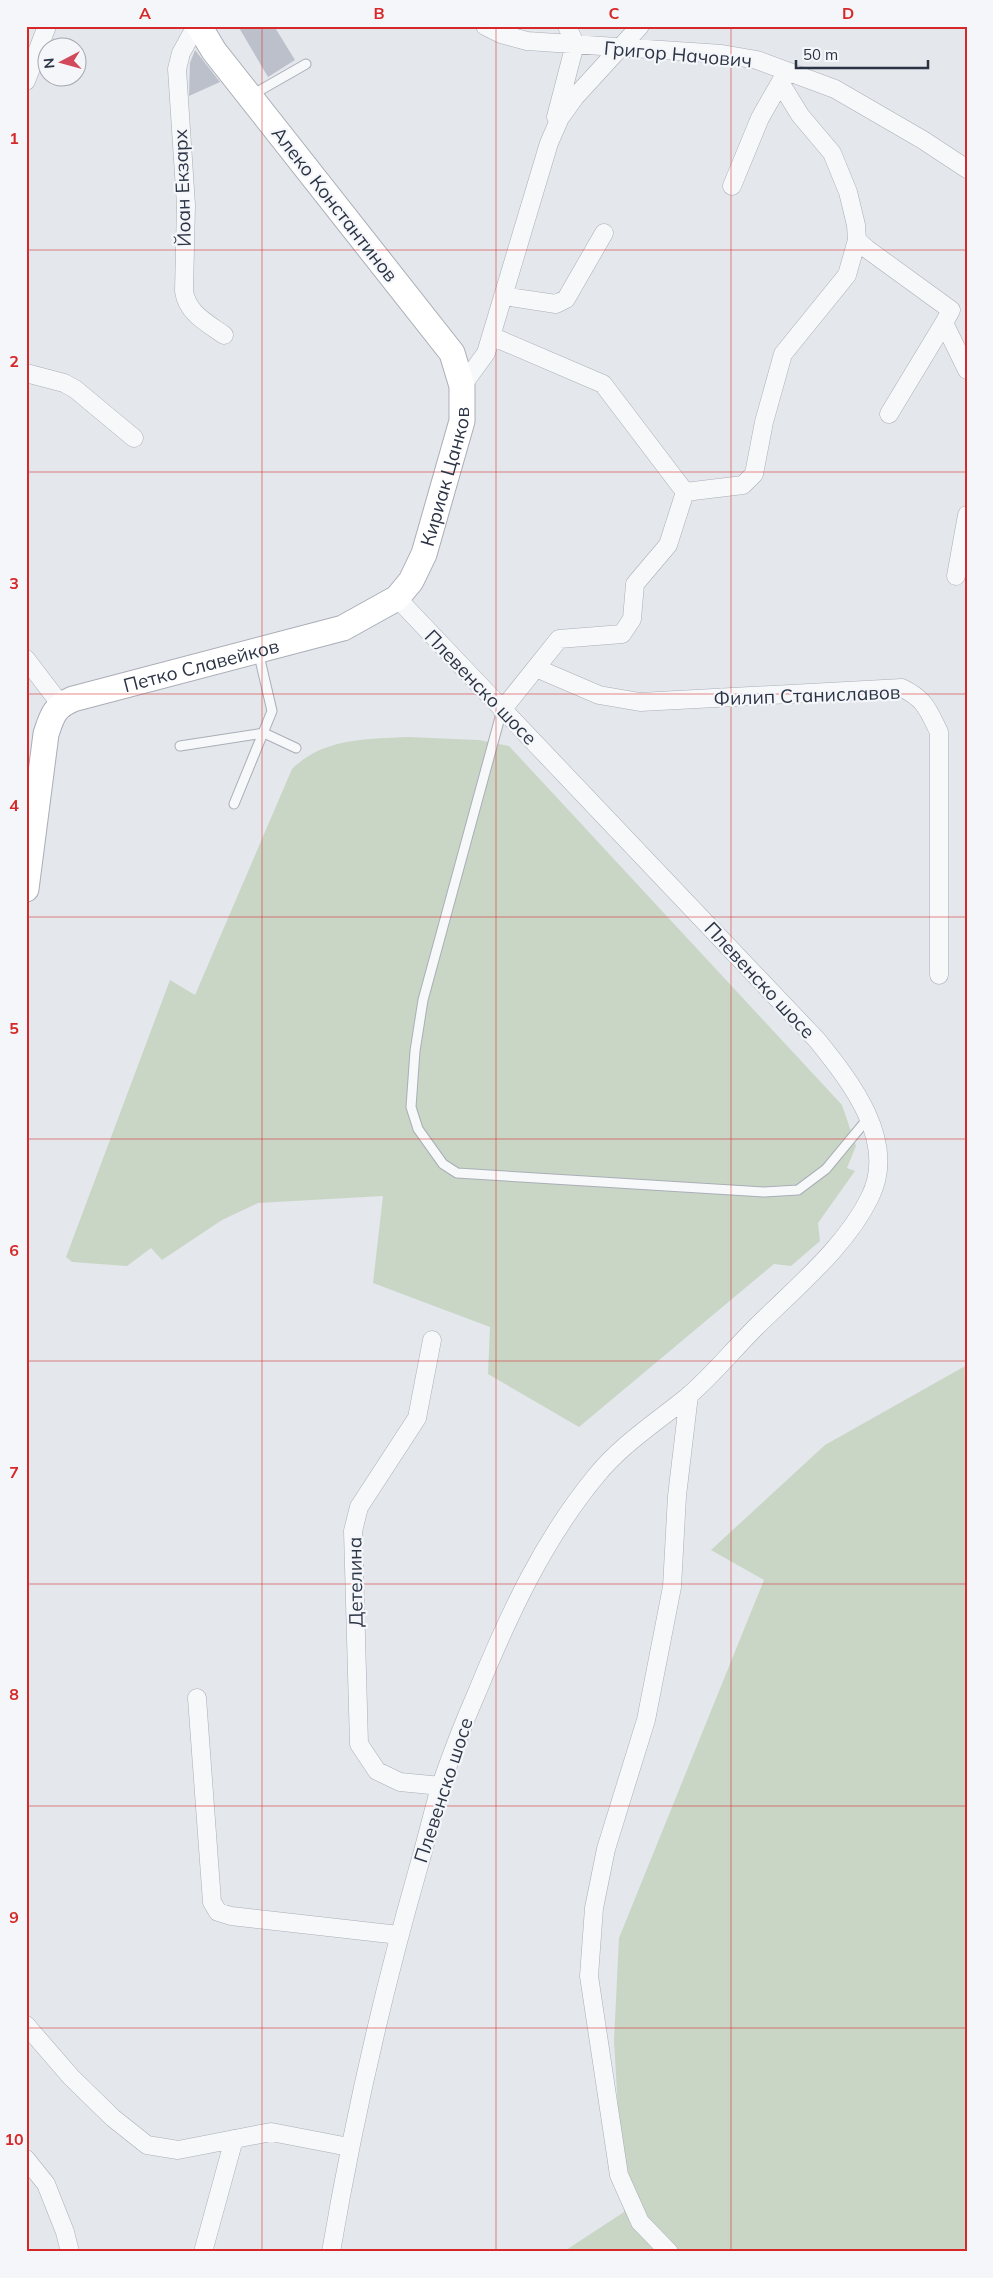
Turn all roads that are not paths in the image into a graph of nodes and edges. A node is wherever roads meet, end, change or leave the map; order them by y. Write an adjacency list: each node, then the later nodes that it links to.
1 (47, 26): 10 (street)
2 (198, 26): 11 (street, Алеко Константинов); 19 (street, Йоан Екзарх)
3 (485, 26): 6 (street, Григор Начович)
4 (567, 26): 6 (street)
5 (640, 26): 7 (street, Кириак Цанков)
6 (575, 44): 7 (street, Григор Начович); 12 (street, Кириак Цанков)
7 (621, 48): 9 (street, Григор Начович); 12 (street, Кириак Цанков)
8 (306, 64): 11 (lane)
9 (784, 77): 13 (street, Григор Начович); 14 (street); 16 (street)
10 (26, 81)
11 (250, 96): 23 (street, Алеко Константинов)
12 (549, 143): 17 (street, Кириак Цанков)
13 (967, 169)
14 (732, 186)
15 (604, 233): 17 (street)
16 (857, 240): 18 (street); 26 (street)
17 (503, 296): 20 (street, Кириак Цанков)
18 (944, 323): 21 (street); 24 (street)
19 (224, 335)
20 (491, 336): 23 (street, Кириак Цанков); 26 (street)
21 (967, 370)
22 (26, 373): 25 (street)
23 (462, 386): 29 (street, Кириак Цанков)
24 (890, 414)
25 (134, 438)
26 (685, 492): 33 (street)
27 (967, 515): 28 (street)
28 (956, 576)
29 (397, 598): 30 (street, Кириак Цанков); 35 (street, Плевенско шосе)
30 (343, 628): 31 (street, Петко Славейков)
31 (258, 650): 34 (street, Петко Славейков); 36 (lane)
32 (28, 665): 34 (street)
33 (536, 668): 35 (street); 41 (street, Филип Станиславов)
34 (61, 704): 40 (street)
35 (502, 710): 42 (street, Плевенско шосе); 42 (lane)
36 (264, 733): 37 (lane); 38 (lane); 39 (lane)
37 (180, 746)
38 (296, 748)
39 (234, 804)
40 (26, 889)
41 (939, 976)
42 (869, 1116): 44 (street, Плевенско шосе)
43 (432, 1340): 46 (street, Детелина)
44 (689, 1395): 46 (street, Плевенско шосе); 55 (street)
45 (197, 1698): 47 (street)
46 (441, 1786): 47 (street, Плевенско шосе)
47 (399, 1935): 50 (street, Плевенско шосе)
48 (26, 2025): 49 (street)
49 (234, 2139): 50 (street); 53 (street)
50 (349, 2147): 54 (street, Плевенско шосе)
51 (26, 2159): 52 (street)
52 (70, 2252)
53 (203, 2252)
54 (331, 2252)
55 (669, 2252)

